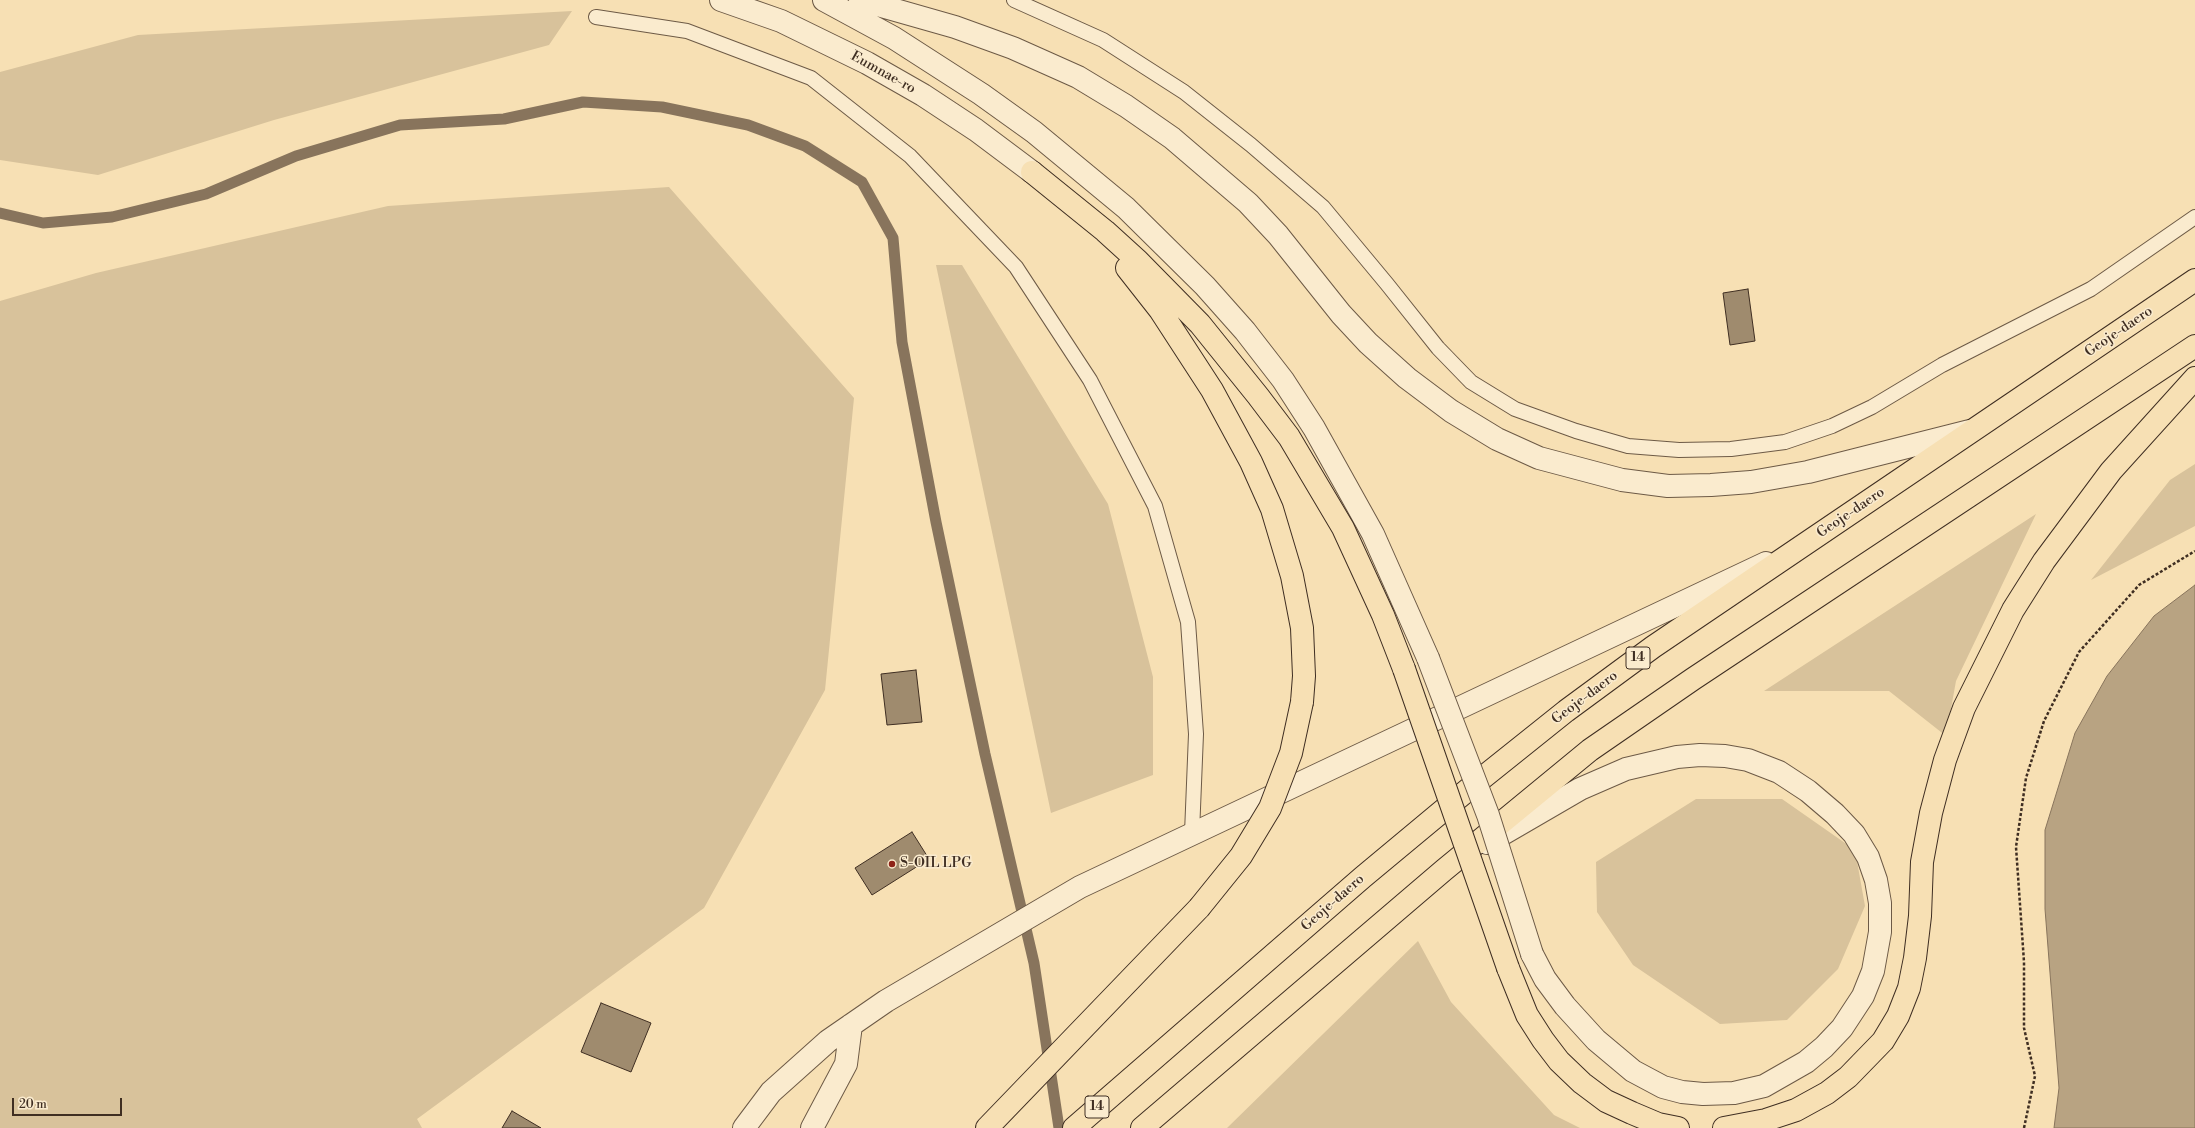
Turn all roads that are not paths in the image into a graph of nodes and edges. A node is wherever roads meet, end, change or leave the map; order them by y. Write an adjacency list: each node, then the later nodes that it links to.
1 (721, 0): 6 (street, Eumnae-ro)
2 (824, 0): 14 (street, bridge)
3 (860, 0): 11 (street)
4 (1014, 0): 7 (lane)
5 (596, 17): 13 (lane)
6 (1032, 172): 18 (highway, bridge); 21 (highway, bridge)
7 (2195, 217)
8 (2195, 280): 11 (highway, Geoje-daero / 14)
9 (2195, 346): 14 (highway)
10 (2195, 378): 22 (highway)
11 (1973, 431): 12 (highway, Geoje-daero / 14)
12 (1806, 543): 13 (street); 19 (highway, Geoje-daero / 14)
13 (1192, 833): 15 (street)
14 (1450, 865): 20 (highway)
15 (851, 1025): 16 (street); 17 (street)
16 (744, 1128)
17 (812, 1128)
18 (987, 1128)
19 (1074, 1128)
20 (1142, 1128)
21 (1678, 1128)
22 (1724, 1128)

